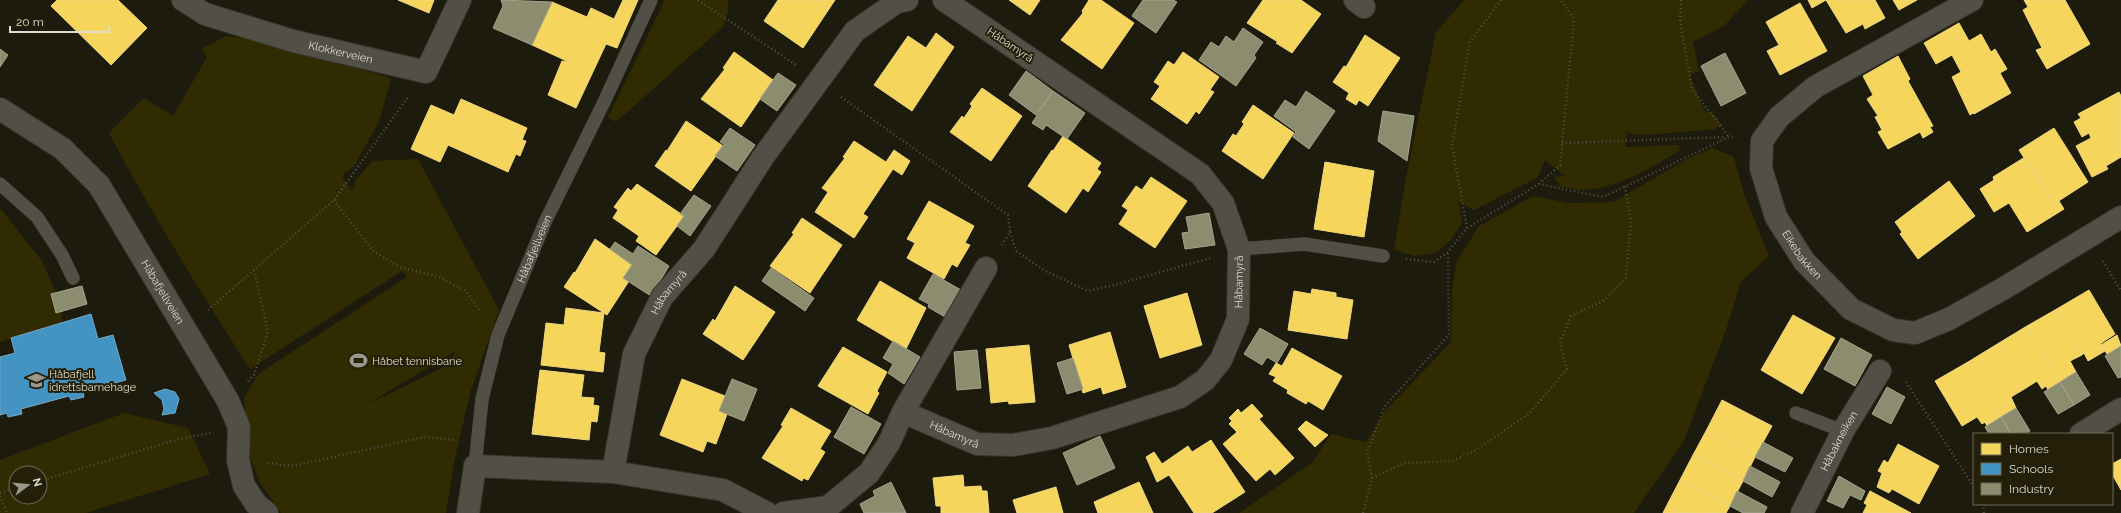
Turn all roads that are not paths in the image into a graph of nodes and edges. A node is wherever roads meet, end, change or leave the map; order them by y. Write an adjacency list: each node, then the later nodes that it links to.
1 (182, 0): 2 (street, Klokkerveien)
2 (460, 0)
3 (651, 0): 20 (lane, Håbafjellveien)
4 (907, 0): 21 (street, Håbamyrå)
5 (944, 0): 10 (street, Håbamyrå)
6 (1972, 0): 9 (street, Eikebakken)
7 (0, 109): 22 (street, Håbafjellveien)
8 (0, 184): 13 (lane)
9 (2121, 217)
10 (1239, 249): 11 (lane); 16 (street, Håbamyrå)
11 (1383, 256)
12 (986, 268): 16 (street)
13 (73, 278)
14 (1880, 371): 18 (street, Håbakneiken)
15 (2121, 409): 19 (street)
16 (903, 412): 25 (street)
17 (1796, 413): 18 (lane)
18 (1843, 431): 26 (street, Håbakneiken)
19 (2083, 433)
20 (475, 466): 21 (street); 23 (street, Håbafjellveien)
21 (613, 472): 24 (street)
22 (267, 513)
23 (468, 513)
24 (767, 513)
25 (784, 513)
26 (1802, 513)

